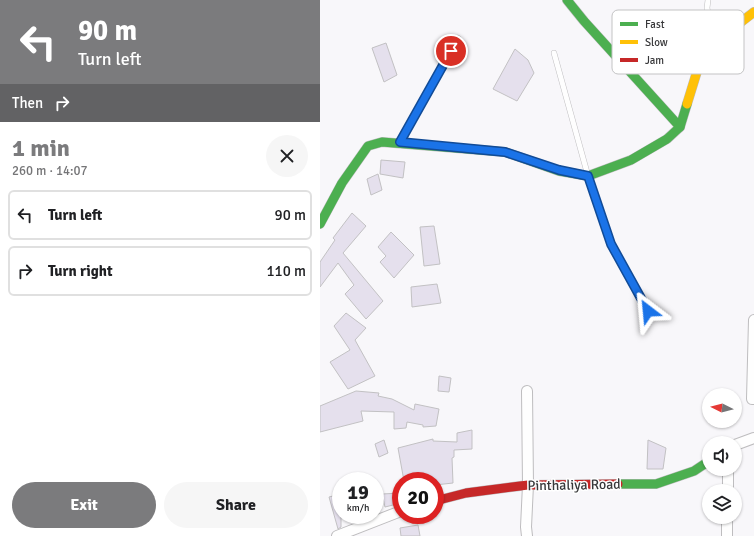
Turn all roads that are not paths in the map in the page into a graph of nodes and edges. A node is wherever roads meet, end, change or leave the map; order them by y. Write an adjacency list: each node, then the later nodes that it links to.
1 (567, 0): 7 (main road)
2 (708, 0): 3 (lane)
3 (707, 10)
4 (754, 12): 5 (main road)
5 (744, 20)
6 (458, 38): 12 (lane)
7 (612, 52)
8 (554, 53): 13 (lane)
9 (632, 74): 11 (main road)
10 (696, 74): 11 (main road)
11 (680, 127): 13 (main road)
12 (400, 142): 13 (main road); 14 (main road)
13 (588, 176): 15 (lane)
14 (320, 224)
15 (648, 311)
16 (754, 320): 18 (street)
17 (527, 391): 22 (street)
18 (754, 399)
19 (754, 438): 20 (street)
20 (742, 442)
21 (702, 466): 22 (main road, Pinthaliya Road)
22 (528, 485): 23 (main road, Pinthaliya Road); 27 (street)
23 (444, 499)
24 (392, 515): 26 (street)
25 (727, 524): 28 (street)
26 (337, 536)
27 (527, 536)
28 (727, 536)

